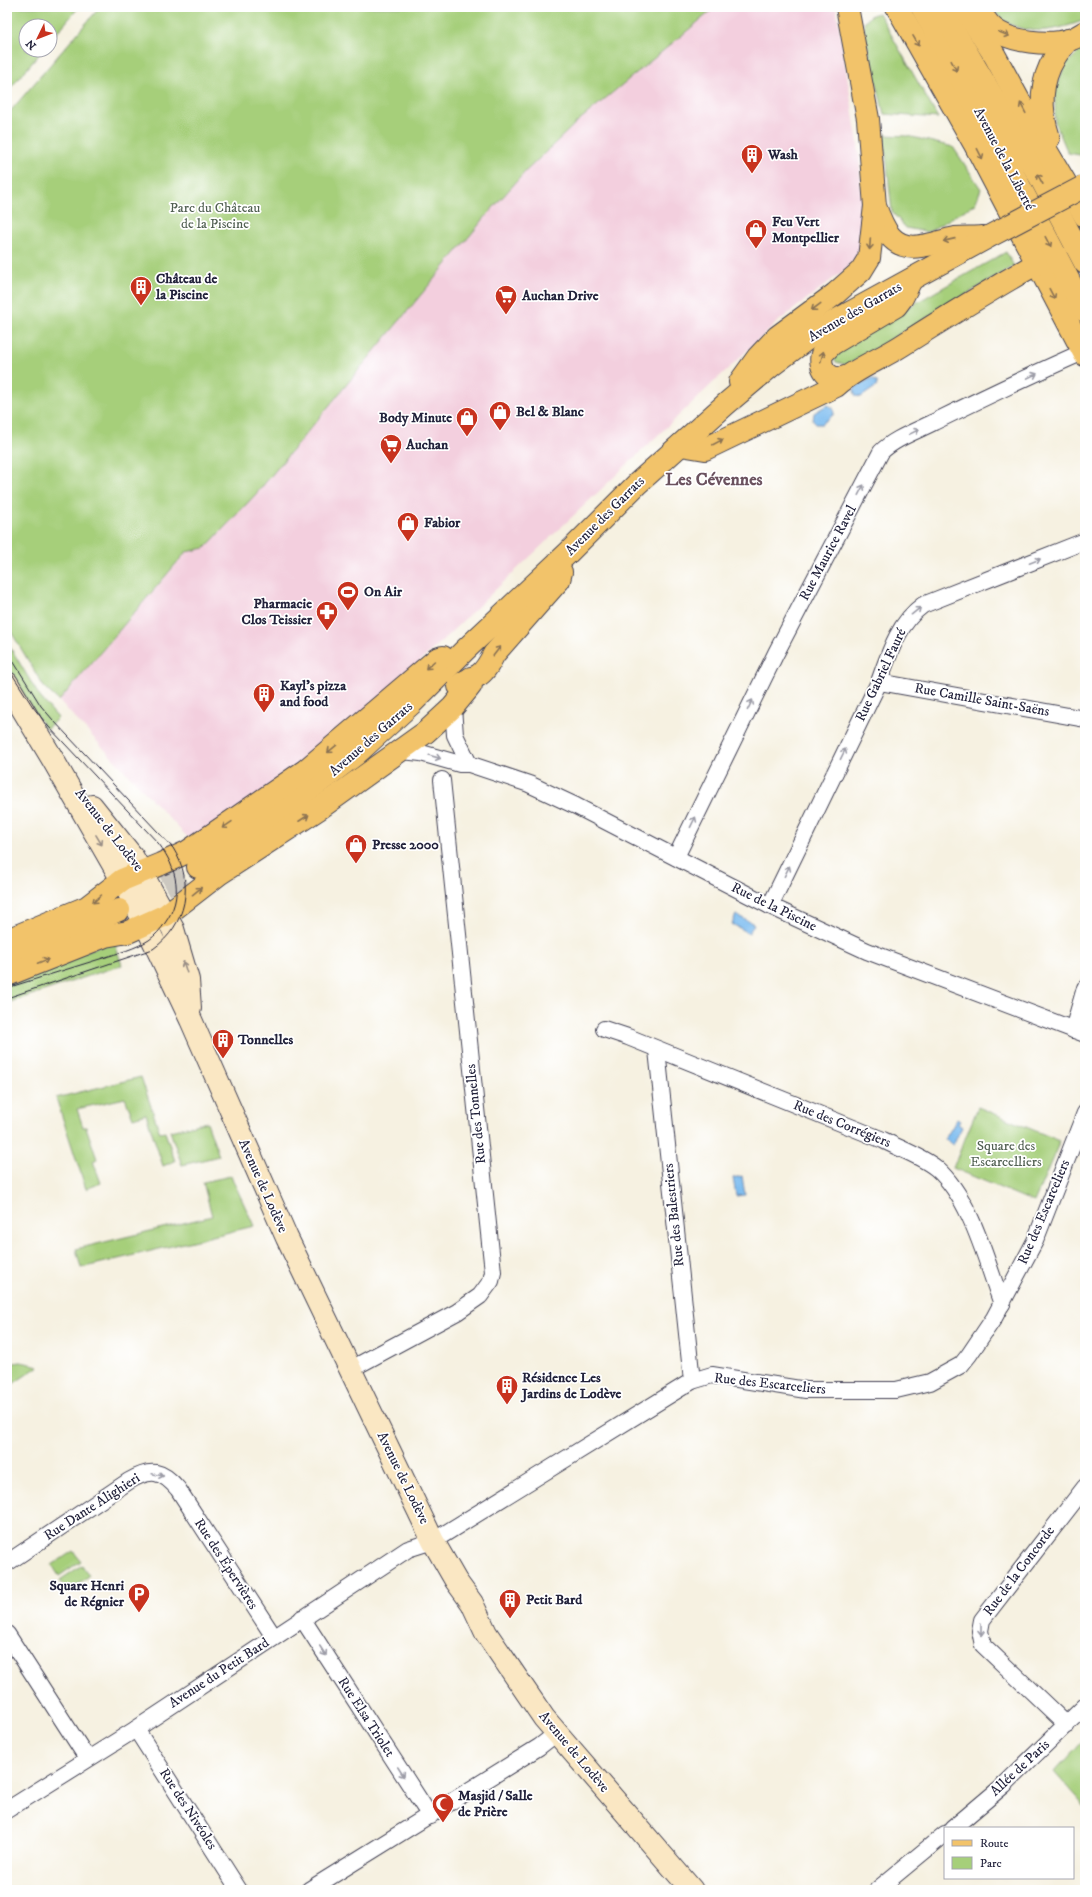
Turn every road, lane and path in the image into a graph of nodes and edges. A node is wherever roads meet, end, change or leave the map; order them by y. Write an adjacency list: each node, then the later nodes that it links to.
1 (897, 7): 14 (main road, one-way to 14)
2 (922, 7): 16 (main road, Avenue de la Liberté, one-way to 16)
3 (940, 7): 13 (main road, Avenue de la Liberté, one-way to 3)
4 (964, 7): 8 (main road, one-way to 4)
5 (978, 7): 7 (main road, one-way to 7)
6 (850, 11): 10 (main road)
7 (1077, 36): 8 (main road)
8 (1057, 166): 11 (main road)
9 (1085, 186): 12 (main road, Avenue des Garrats, bridge)
10 (875, 206): 12 (main road, one-way to 10); 19 (main road, one-way to 19)
11 (1085, 216)
12 (988, 237): 15 (main road, Avenue des Garrats)
13 (1085, 263)
14 (1036, 264): 17 (main road, one-way to 17); 18 (main road)
15 (910, 280): 18 (main road, one-way to 15); 19 (main road, Avenue des Garrats)
16 (1085, 311)
17 (1084, 354): 34 (street, Rue Maurice Ravel, one-way to 17)
18 (845, 377): 20 (main road, one-way to 18)
19 (726, 404): 20 (main road, Avenue des Garrats)
20 (681, 444): 22 (main road, Avenue des Garrats)
21 (1085, 541): 25 (street, Rue Gabriel Fauré, one-way to 21)
22 (568, 553): 23 (main road, Avenue des Garrats); 24 (main road, one-way to 22)
23 (465, 650): 32 (main road, Avenue des Garrats); 36 (main road, one-way to 36)
24 (472, 678): 27 (main road); 32 (main road)
25 (879, 682): 28 (street, Rue Camille Saint-Saëns); 38 (street, Rue Gabriel Fauré, one-way to 25)
26 (7, 683): 30 (street, Avenue de Lodève)
27 (453, 707): 29 (main road); 31 (street)
28 (1085, 719)
29 (402, 750): 31 (street, Rue de la Piscine, one-way to 31); 40 (main road, one-way to 29)
30 (52, 758): 36 (street, Avenue de Lodève); 37 (street, Avenue de Lodève, one-way to 37)
31 (469, 764): 34 (street, Rue de la Piscine)
32 (335, 771): 35 (main road, Avenue des Garrats)
33 (442, 780): 52 (street, Rue des Tonnelles)
34 (676, 857): 38 (street, Rue de la Piscine)
35 (198, 867)
36 (142, 872): 37 (main road); 40 (street, Avenue de Lodève)
37 (122, 880): 41 (street, Avenue de Lodève); 42 (main road, one-way to 42)
38 (770, 906): 48 (street, Rue de la Piscine)
39 (119, 910): 43 (main road)
40 (166, 915): 41 (main road); 46 (street, Avenue de Lodève, one-way to 40)
41 (145, 923): 44 (main road, one-way to 41); 46 (street, Avenue de Lodève)
42 (7, 940)
43 (7, 959)
44 (7, 975)
45 (1085, 988): 48 (street)
46 (191, 1020): 52 (street, Avenue de Lodève)
47 (604, 1029): 49 (street, Rue des Corrégiers)
48 (1079, 1032)
49 (657, 1050): 51 (street, Rue des Corrégiers); 53 (street, Rue des Balestriers)
50 (1085, 1113): 51 (street, Rue des Escarceliers)
51 (1002, 1304): 53 (street, Rue des Escarceliers)
52 (351, 1369): 56 (street, Avenue de Lodève)
53 (692, 1381): 56 (street, Rue des Escarceliers)
54 (1085, 1487): 62 (street, Rue de la Concorde, one-way to 62)
55 (178, 1489): 57 (street, Rue Dante Alighieri, one-way to 55); 60 (street, Rue des Épervières)
56 (433, 1541): 58 (street, Avenue du Petit Bard); 64 (street, Avenue de Lodève)
57 (7, 1563)
58 (302, 1618): 60 (street, Avenue du Petit Bard); 67 (street, Rue Elsa Triolet, one-way to 67)
59 (7, 1634): 65 (street)
60 (274, 1637): 63 (street, Avenue du Petit Bard)
61 (1085, 1706): 62 (street, Allée de Paris)
62 (1067, 1725): 68 (street, Allée de Paris)
63 (136, 1729): 65 (street, Avenue du Petit Bard); 70 (street, Rue des Nivéoles)
64 (557, 1733): 67 (street); 72 (street, Avenue de Lodève)
65 (87, 1758): 66 (street, Avenue du Petit Bard)
66 (7, 1810)
67 (430, 1816): 71 (street)
68 (954, 1827)
69 (944, 1835): 73 (street)
70 (239, 1890)
71 (309, 1890)
72 (692, 1890)
73 (877, 1890)

